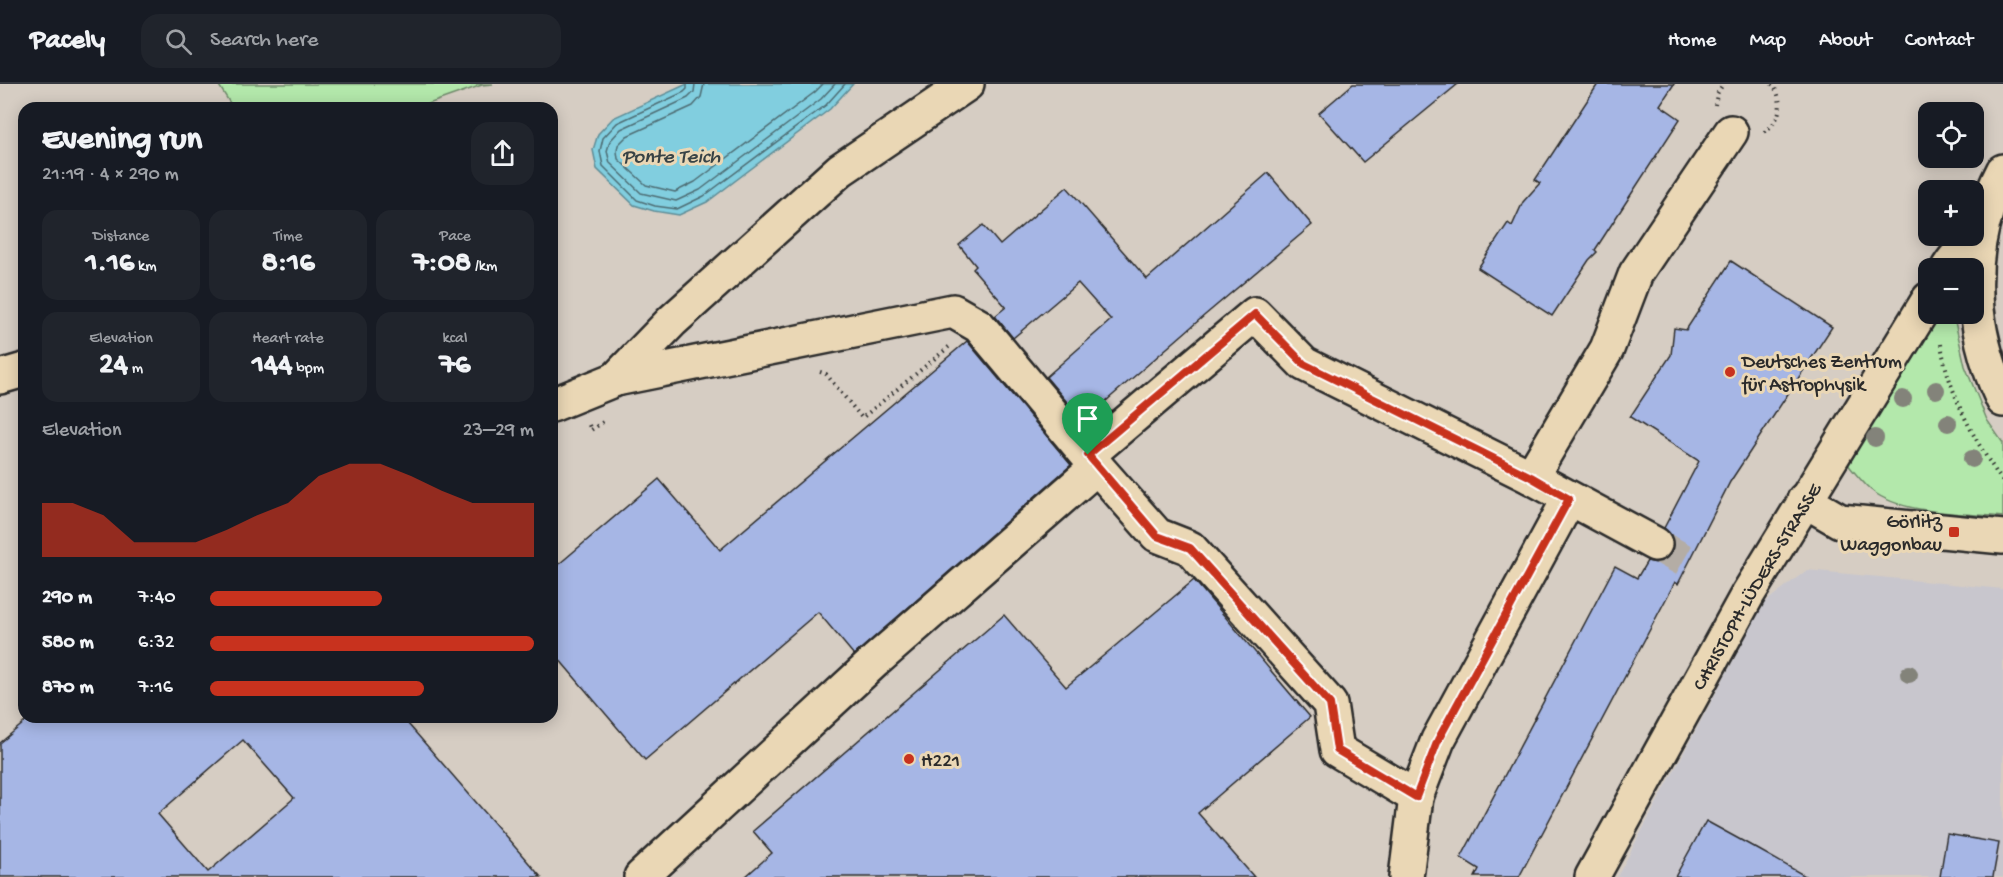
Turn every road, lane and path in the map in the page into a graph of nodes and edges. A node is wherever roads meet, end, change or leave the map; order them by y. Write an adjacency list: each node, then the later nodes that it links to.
1 (967, 84): 10 (street)
2 (1731, 132): 14 (street)
3 (2003, 171): 4 (street)
4 (1977, 247): 5 (street); 11 (street)
5 (1956, 258)
6 (1918, 317): 17 (street, CHRISTOPH-LÜDERS-STRASSE)
7 (1940, 337): 15 (path)
8 (18, 372): 9 (street)
9 (0, 377)
10 (616, 379): 12 (street); 13 (street)
11 (2003, 400)
12 (558, 403)
13 (1093, 461): 14 (street); 20 (street); 21 (street)
14 (1531, 477): 16 (street)
15 (2003, 482)
16 (1569, 499): 19 (street); 20 (street)
17 (1804, 500): 18 (street); 23 (street, CHRISTOPH-LÜDERS-STRASSE)
18 (2003, 537)
19 (1655, 544)
20 (1416, 797): 22 (street)
21 (641, 877)
22 (1406, 877)
23 (1592, 877)

